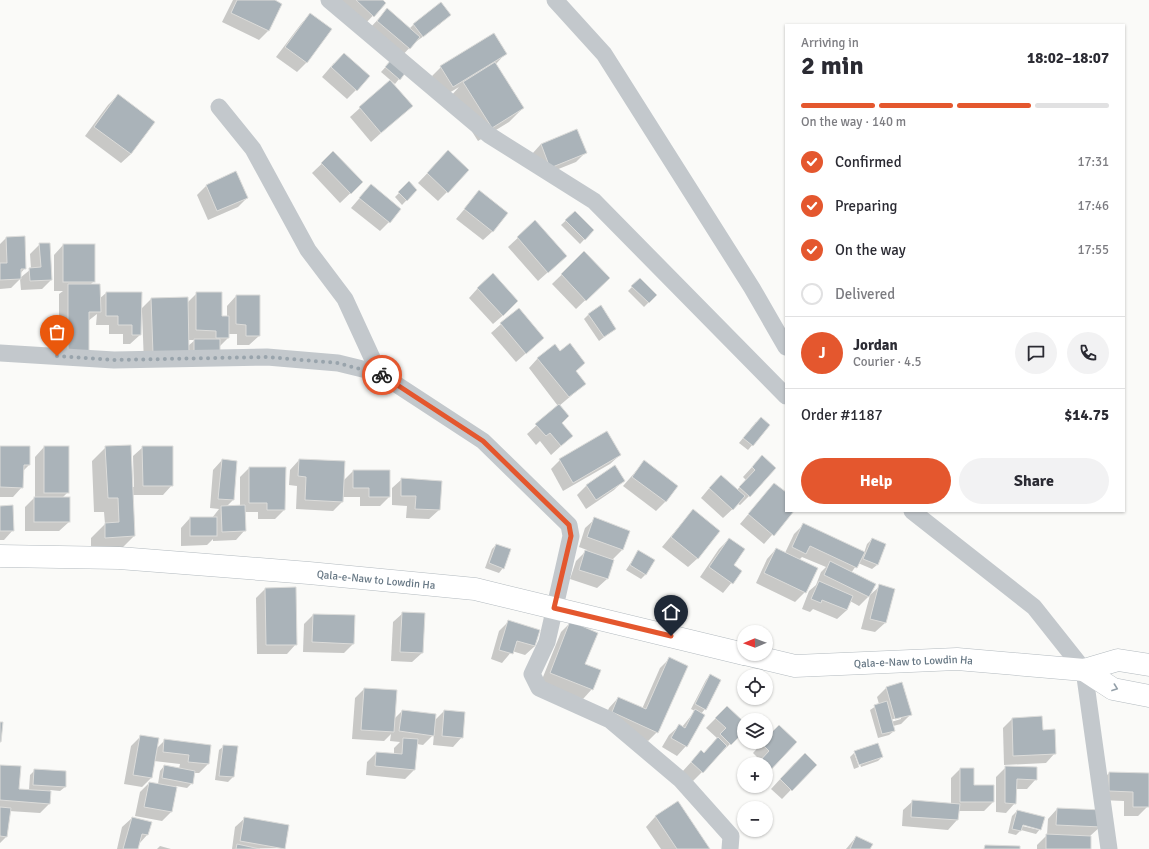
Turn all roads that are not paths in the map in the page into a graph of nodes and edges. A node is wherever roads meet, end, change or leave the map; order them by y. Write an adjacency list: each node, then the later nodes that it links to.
1 (329, 0): 7 (street)
2 (554, 0): 4 (street)
3 (219, 108): 6 (street)
4 (785, 345)
5 (0, 353): 6 (street)
6 (379, 373): 10 (street)
7 (785, 395)
8 (913, 512): 14 (street)
9 (0, 556): 10 (main road, Qala-e-Naw to Lowdin Ha)
10 (554, 608): 11 (main road, Qala-e-Naw to Lowdin Ha); 16 (street)
11 (737, 652)
12 (773, 661): 14 (main road, Qala-e-Naw to Lowdin Ha)
13 (1149, 665): 14 (main road, Qala-e-Naw to Lowdin Ha)
14 (1084, 670): 15 (main road, Qala-e-Naw to Lowdin Ha, one-way to 15); 17 (street)
15 (1149, 696)
16 (730, 849)
17 (1109, 849)

